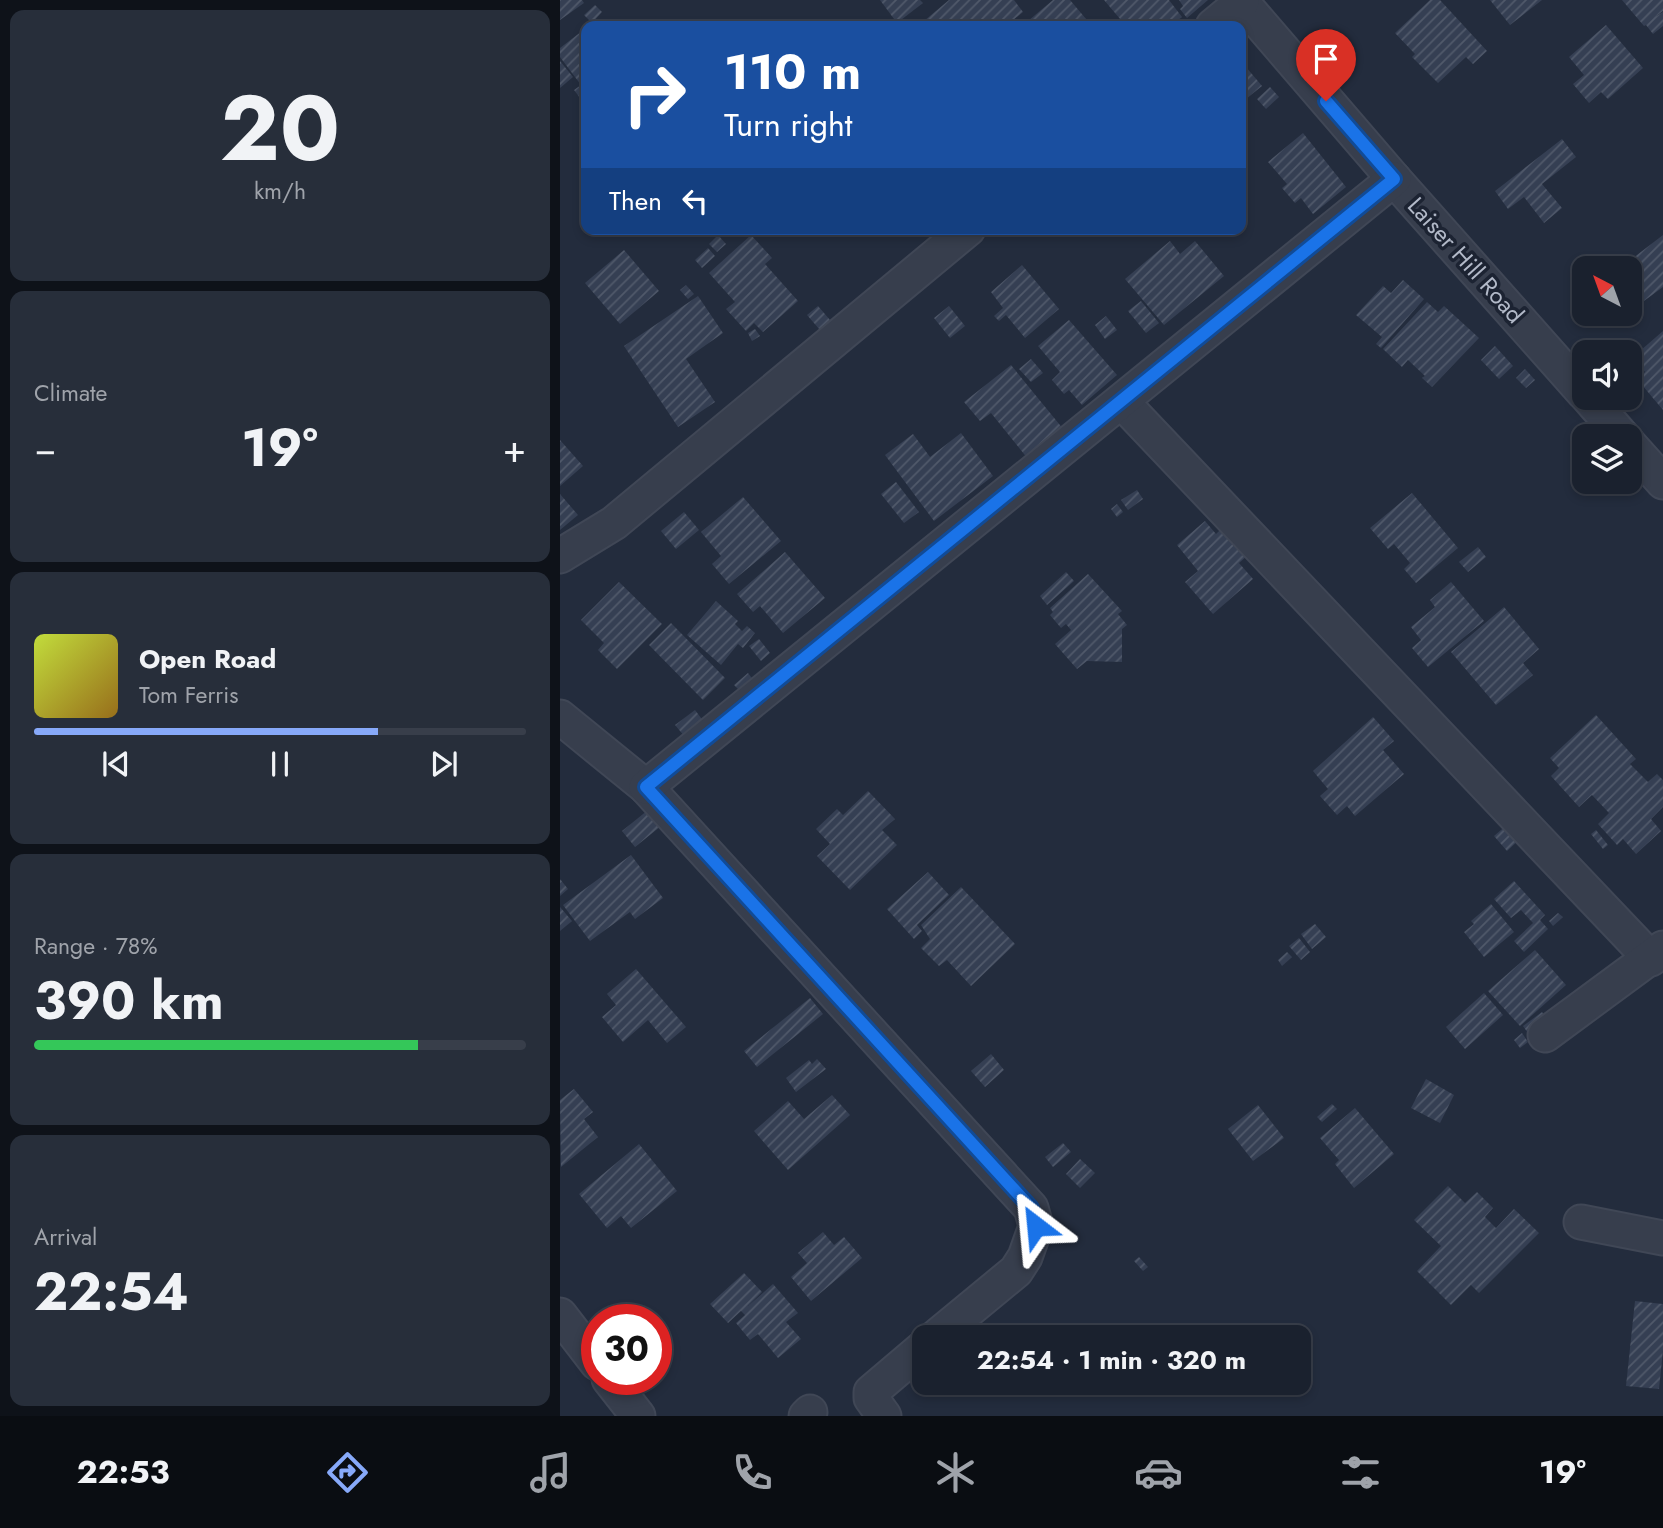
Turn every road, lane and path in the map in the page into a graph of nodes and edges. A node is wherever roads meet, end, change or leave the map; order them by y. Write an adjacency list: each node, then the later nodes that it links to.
1 (1241, 1): 2 (street); 3 (street, Laiser Hill Road)
2 (1219, 21)
3 (1394, 179): 5 (street, Laiser Hill Road); 6 (street)
4 (961, 235): 11 (street)
5 (1572, 379)
6 (1122, 402): 13 (street); 14 (street)
7 (1599, 410): 8 (street)
8 (1612, 424)
9 (1642, 459): 10 (street)
10 (1663, 482)
11 (560, 556)
12 (561, 720): 13 (street)
13 (646, 787): 19 (street)
14 (1657, 954): 15 (street)
15 (1545, 1035)
16 (1581, 1222): 17 (street)
17 (1663, 1238)
18 (560, 1315): 20 (street)
19 (951, 1325)
20 (581, 1342)
21 (912, 1357): 24 (street)
22 (622, 1395): 23 (street)
23 (638, 1416)
24 (884, 1416)

